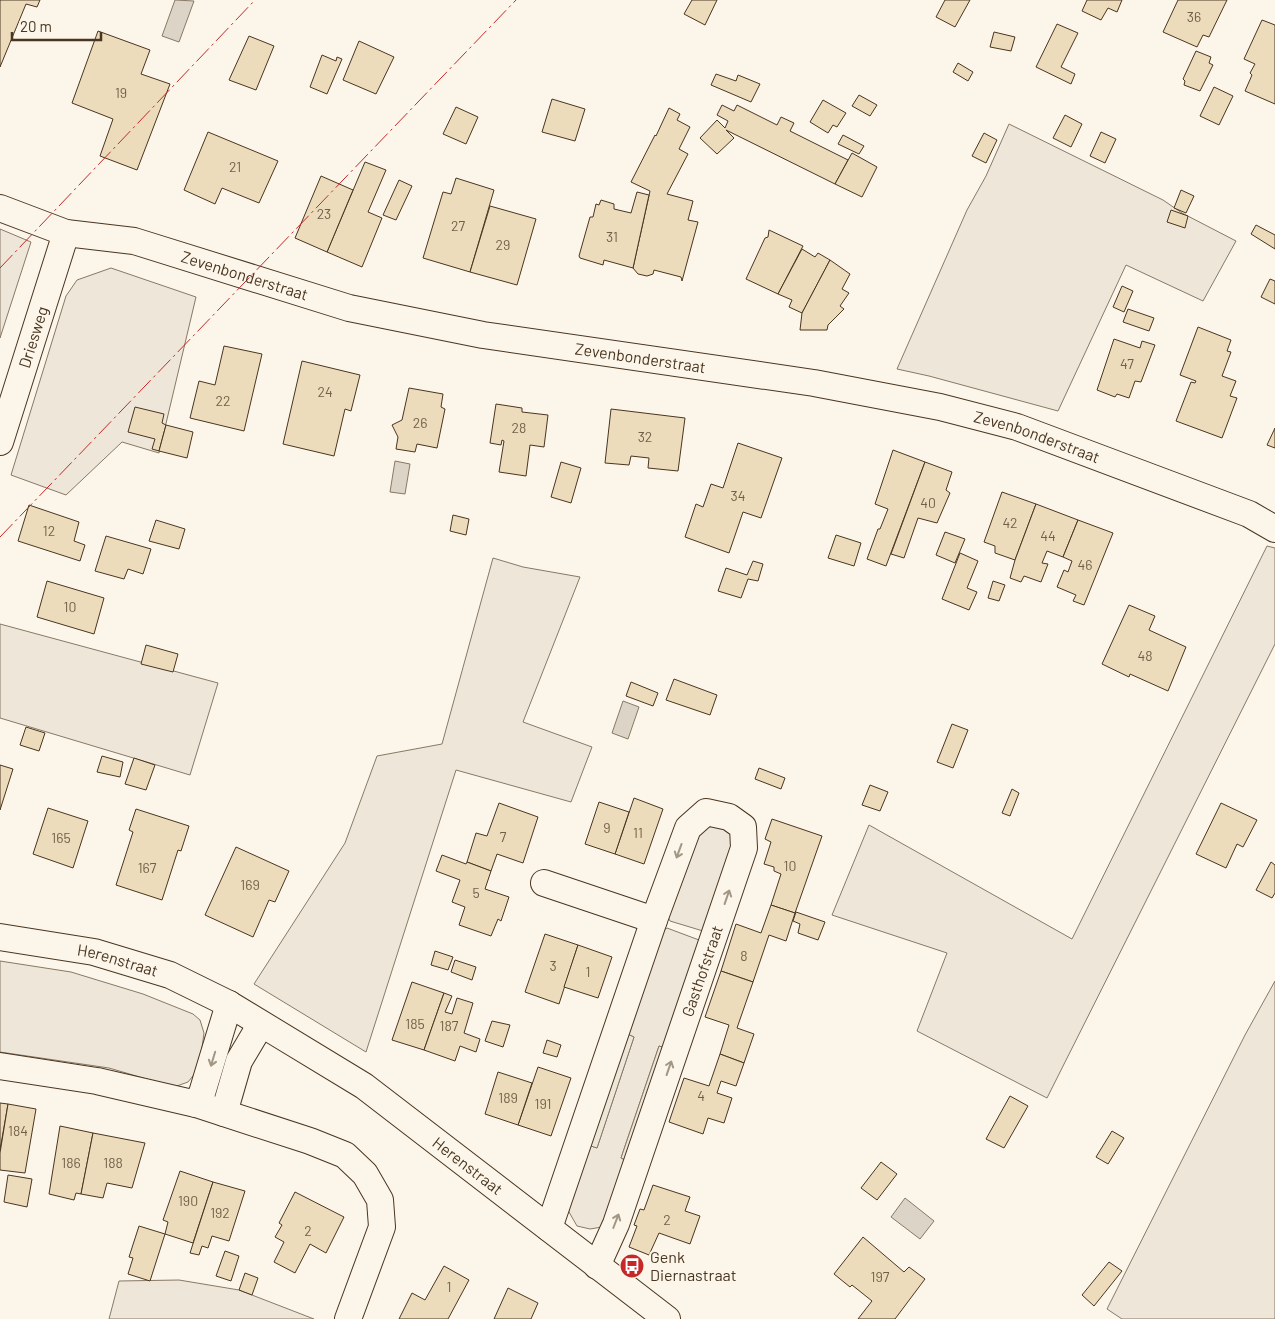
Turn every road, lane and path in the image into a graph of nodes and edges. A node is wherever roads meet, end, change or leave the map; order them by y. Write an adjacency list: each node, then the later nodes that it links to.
1 (0, 208): 2 (street, Zevenbonderstraat)
2 (66, 233): 3 (street, Driesweg); 4 (street, Zevenbonderstraat)
3 (0, 442)
4 (1275, 529)
5 (544, 883): 6 (street)
6 (654, 920): 13 (street, Gasthofstraat); 14 (street, Gasthofstraat, one-way to 6)
7 (0, 937): 8 (street, Herenstraat)
8 (229, 1004): 9 (street, Herenstraat); 11 (street, one-way to 11)
9 (262, 1024): 12 (street); 13 (street, Herenstraat)
10 (0, 1066): 11 (street)
11 (196, 1104): 12 (street)
12 (224, 1113): 15 (street)
13 (550, 1228): 14 (street, Herenstraat)
14 (597, 1266): 16 (street, Herenstraat)
15 (348, 1319)
16 (666, 1319)

